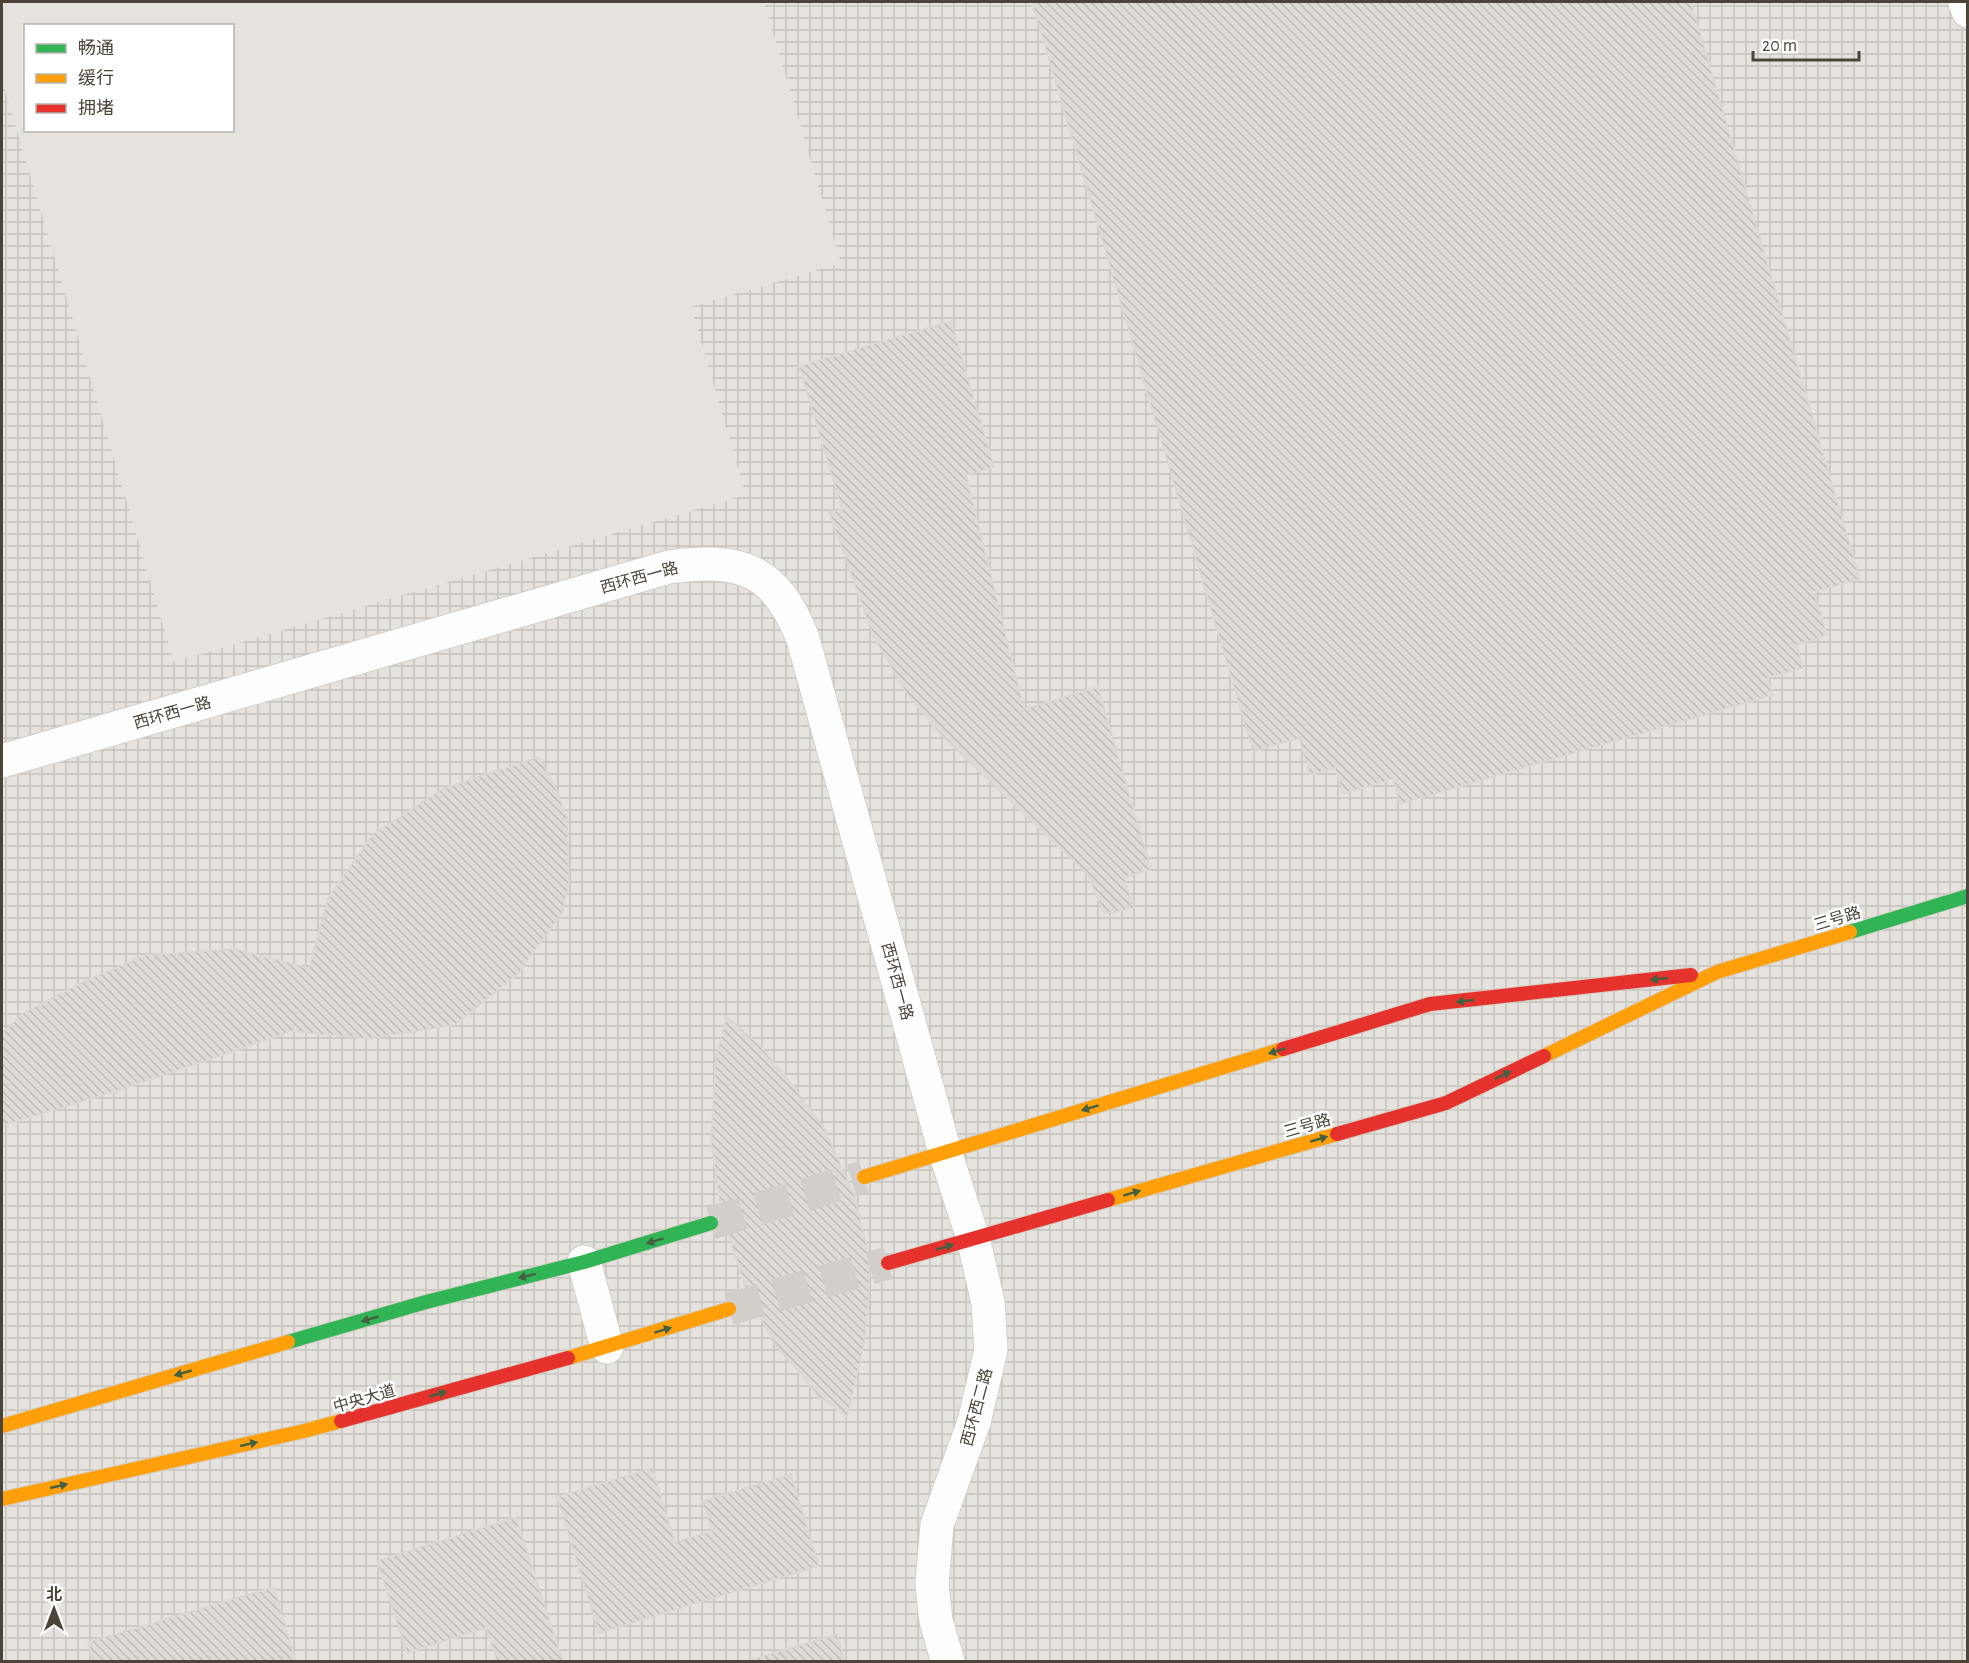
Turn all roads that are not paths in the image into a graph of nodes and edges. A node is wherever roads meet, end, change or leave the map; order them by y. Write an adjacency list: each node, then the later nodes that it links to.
1 (1965, 2): 2 (street)
2 (1968, 11)
3 (2, 761): 6 (street, 西环西一路)
4 (1968, 896): 5 (street, 三号路)
5 (1717, 972): 6 (street, 三号路, one-way to 6); 9 (street, 三号路, one-way to 5)
6 (945, 1152): 7 (street, 三号路); 9 (street, 西环西二路)
7 (864, 1177)
8 (711, 1224): 10 (street, one-way to 10)
9 (974, 1238): 11 (street, 三号路, one-way to 9); 16 (street, 西环西二路)
10 (584, 1262): 13 (street); 14 (street, one-way to 14)
11 (888, 1263)
12 (729, 1309): 13 (street, 中央大道, one-way to 12)
13 (607, 1347): 15 (street, 中央大道, one-way to 13)
14 (2, 1426)
15 (2, 1499)
16 (948, 1662)

